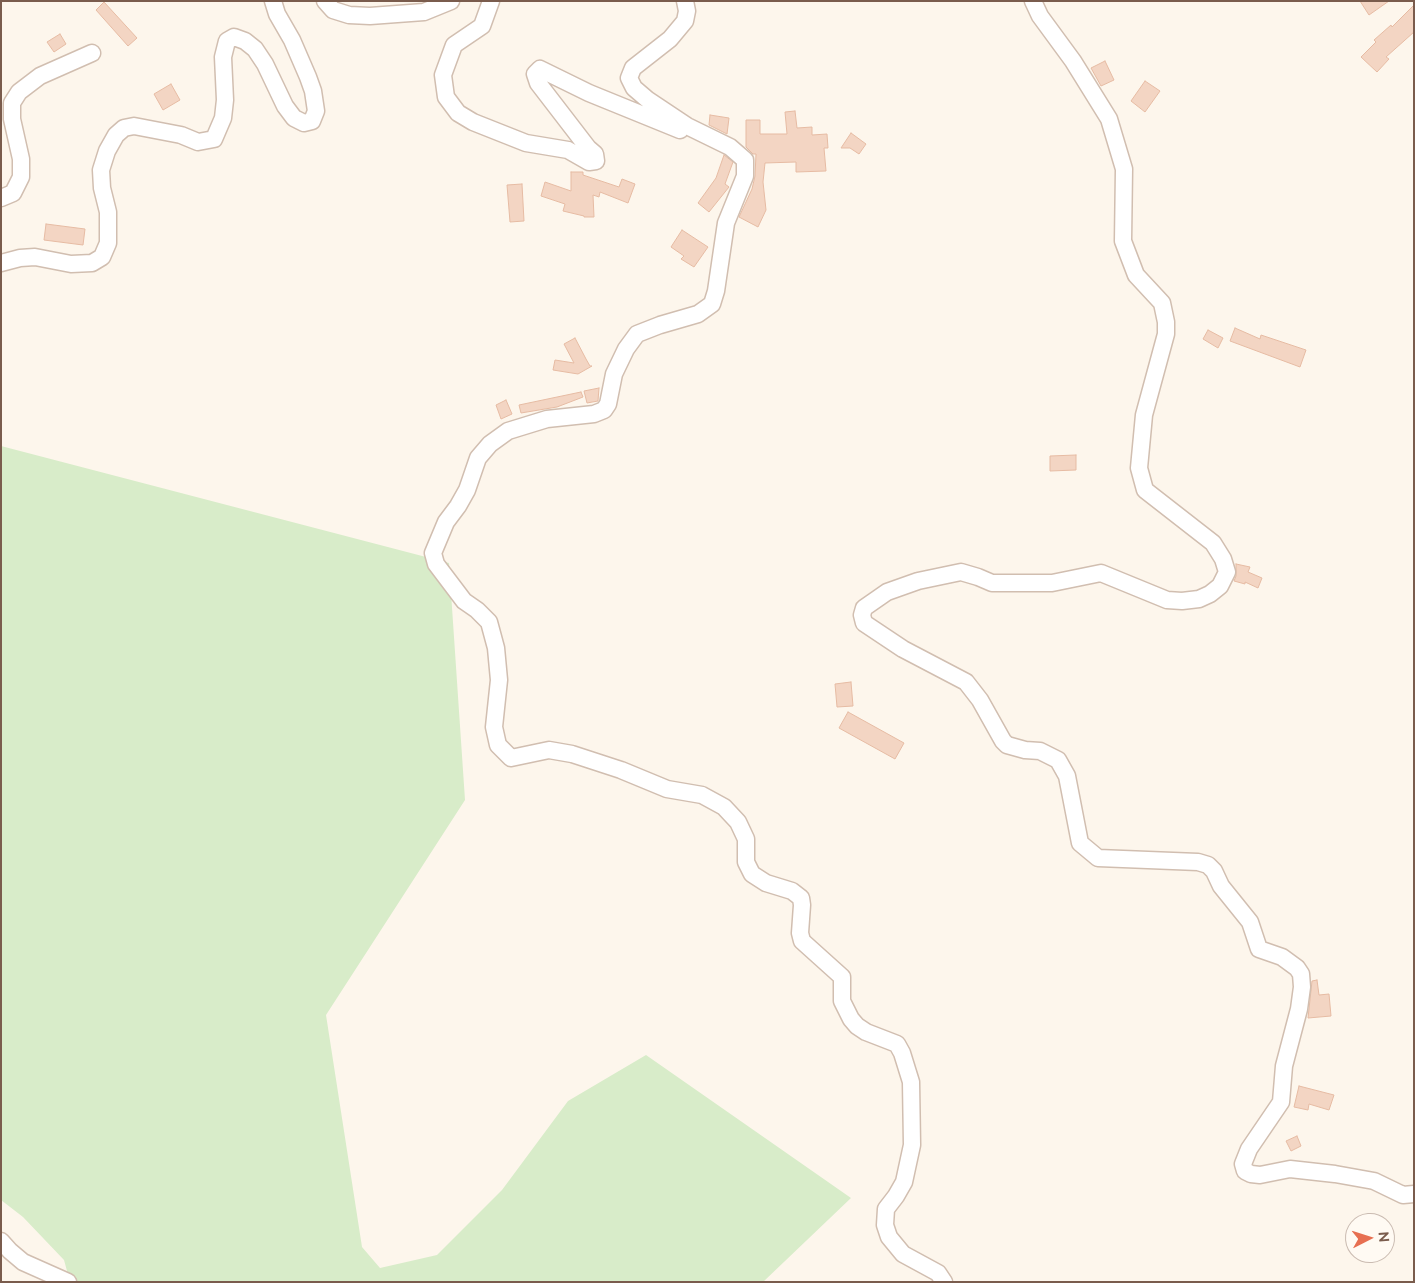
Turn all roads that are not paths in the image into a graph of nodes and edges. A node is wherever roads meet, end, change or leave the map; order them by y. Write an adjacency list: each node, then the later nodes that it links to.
1 (273, 1): 10 (street)
2 (325, 1): 3 (street)
3 (451, 1)
4 (491, 1): 8 (street)
5 (684, 1): 8 (street)
6 (1033, 1): 11 (street)
7 (92, 53): 9 (street)
8 (687, 126): 14 (street)
9 (1, 198)
10 (1, 263)
11 (1414, 1194)
12 (1, 1240): 13 (street)
13 (68, 1282)
14 (944, 1282)

